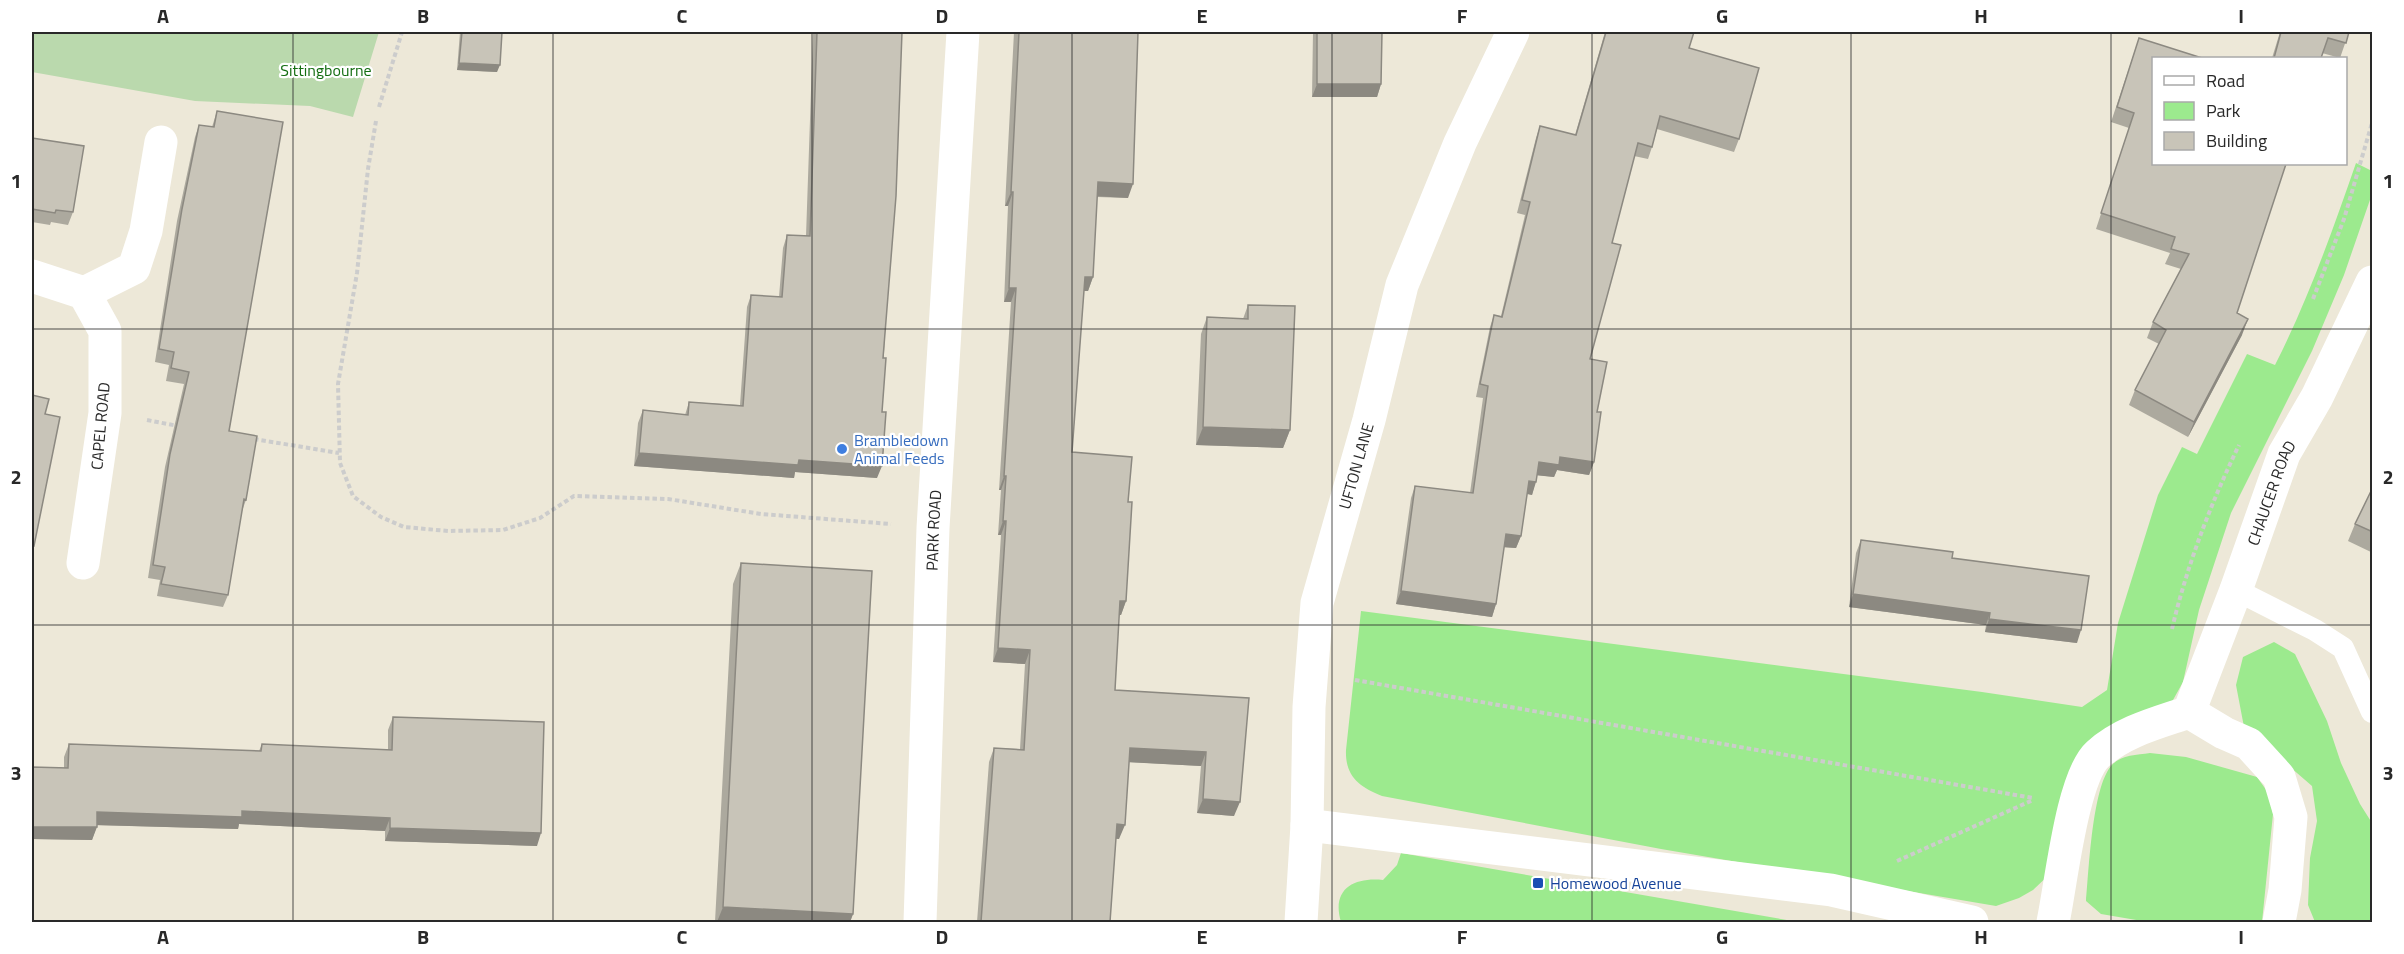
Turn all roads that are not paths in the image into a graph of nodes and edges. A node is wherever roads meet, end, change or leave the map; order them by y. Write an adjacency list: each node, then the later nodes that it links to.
1 (963, 32): 12 (street, PARK ROAD)
2 (1512, 32): 11 (street, UFTON LANE)
3 (161, 142): 6 (street)
4 (32, 276): 6 (street)
5 (2373, 282): 8 (street, CHAUCER ROAD)
6 (84, 293): 7 (street, CAPEL ROAD)
7 (83, 563)
8 (2236, 590): 9 (street, CHAUCER ROAD); 10 (lane)
9 (2190, 712): 15 (street); 16 (street)
10 (2373, 712)
11 (1307, 825): 13 (street, UFTON LANE); 14 (street)
12 (920, 922)
13 (1301, 922)
14 (1972, 922)
15 (2053, 922)
16 (2279, 922)

